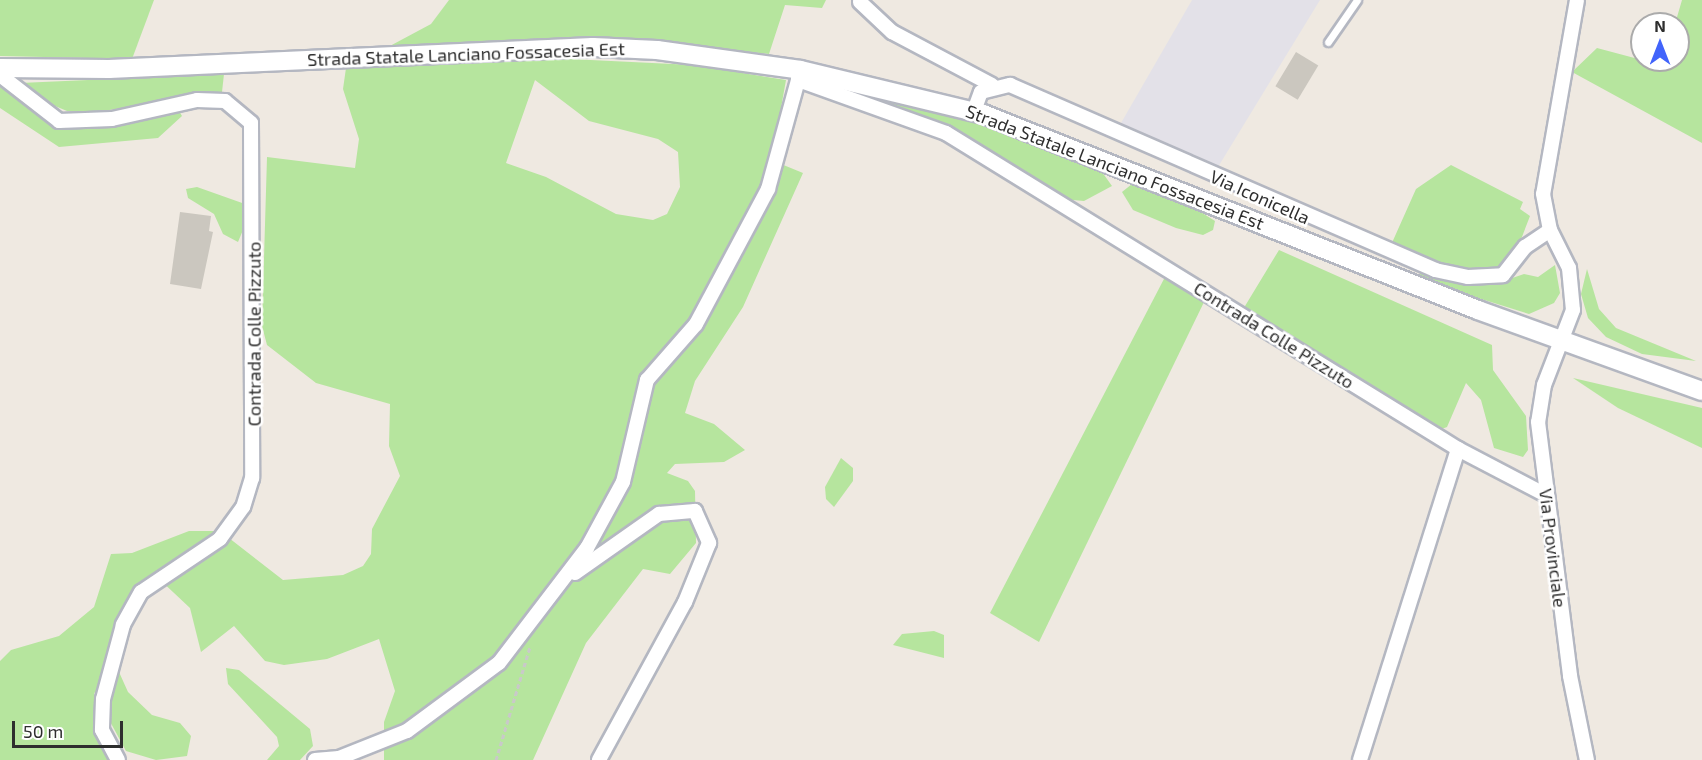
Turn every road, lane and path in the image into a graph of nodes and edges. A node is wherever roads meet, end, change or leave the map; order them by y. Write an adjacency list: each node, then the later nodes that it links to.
1 (1358, 0): 4 (lane)
2 (1577, 0): 10 (street, Via Provinciale)
3 (860, 2): 8 (street, Via Iconicella)
4 (1329, 42)
5 (0, 68): 7 (main road, Strada Statale Lanciano Fossacesia Est)
6 (0, 75): 17 (street, Contrada Colle Pizzuto)
7 (799, 75): 9 (main road, Strada Statale Lanciano Fossacesia Est); 13 (street, Contrada Colle Pizzuto); 15 (street)
8 (992, 85): 9 (street); 10 (street, Via Iconicella)
9 (974, 111): 11 (main road, Strada Statale Lanciano Fossacesia Est)
10 (1550, 230): 11 (street, Via Provinciale)
11 (1562, 339): 12 (main road, Strada Statale Lanciano Fossacesia Est); 14 (street, Via Provinciale)
12 (1702, 391)
13 (1458, 449): 14 (street, Contrada Colle Pizzuto); 21 (street)
14 (1546, 495): 22 (street, Via Provinciale)
15 (558, 586): 18 (street); 20 (street)
16 (532, 642): 19 (path)
17 (118, 760)
18 (315, 760)
19 (496, 760)
20 (599, 760)
21 (1360, 760)
22 (1587, 760)

